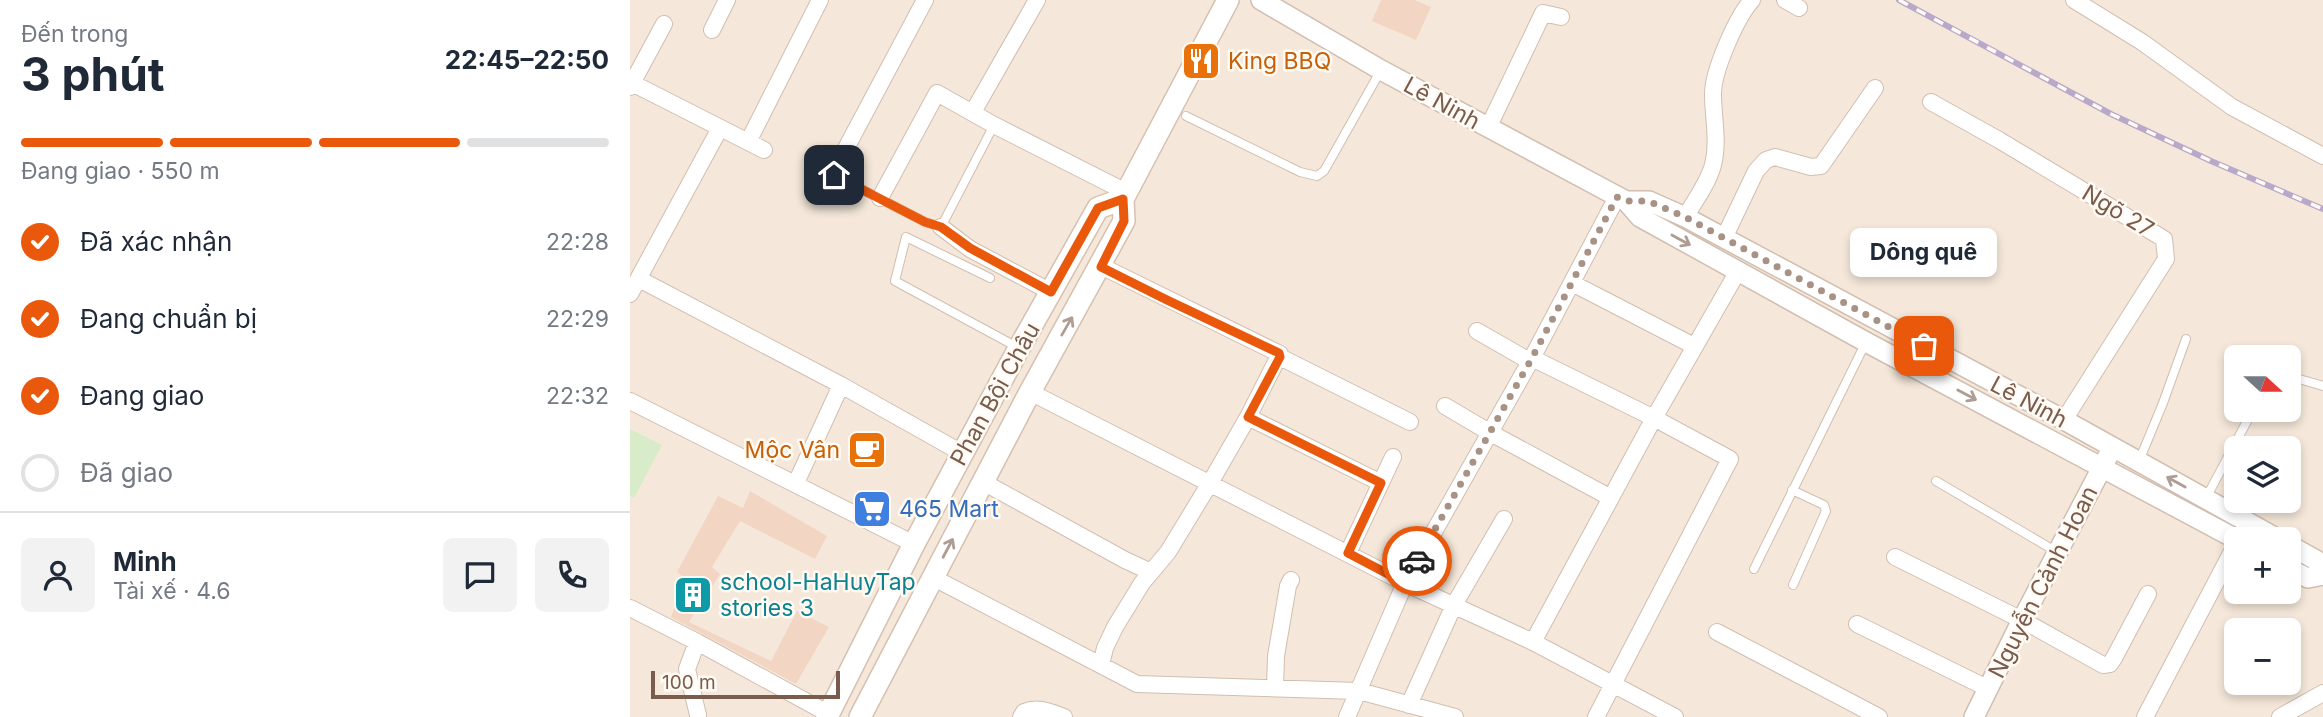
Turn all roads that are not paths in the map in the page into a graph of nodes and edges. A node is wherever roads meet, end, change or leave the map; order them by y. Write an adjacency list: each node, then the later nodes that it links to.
1 (727, 0): 11 (street)
2 (820, 0): 21 (street)
3 (925, 0): 24 (street)
4 (1037, 0): 16 (street)
5 (1228, 0): 25 (main road, Phan Bội Châu)
6 (1261, 0): 12 (street, Lê Ninh)
7 (1752, 0): 28 (street)
8 (2074, 0): 23 (street)
9 (1561, 17): 20 (street)
10 (664, 24): 13 (street)
11 (712, 30)
12 (1381, 70): 17 (lane); 20 (street, Lê Ninh)
13 (631, 85): 19 (street)
14 (1875, 88): 30 (street)
15 (1931, 102): 55 (street, Ngõ 27)
16 (973, 112): 18 (street); 26 (street)
17 (1186, 116)
18 (994, 125): 25 (street); 29 (lane)
19 (720, 128): 21 (street); 34 (street)
20 (1488, 128): 27 (street, Lê Ninh)
21 (748, 142): 22 (street)
22 (764, 150)
23 (2323, 156)
24 (835, 169): 26 (lane)
25 (1124, 196): 31 (main road, Phan Bội Châu); 36 (main road, Phan Bội Châu)
26 (880, 198): 29 (lane)
27 (1621, 199): 28 (street, Lê Ninh); 32 (street, Lê Ninh, one-way to 32); 35 (street)
28 (1685, 217): 30 (street, Lê Ninh)
29 (941, 227): 36 (street)
30 (1724, 238): 38 (street, Lê Ninh)
31 (1101, 267): 44 (street); 46 (main road, Phan Bội Châu, one-way to 31)
32 (1738, 271): 41 (street, Lê Ninh); 42 (street)
33 (990, 278): 43 (lane)
34 (639, 279): 37 (street); 48 (street)
35 (1572, 283): 42 (street); 45 (street)
36 (1051, 292): 43 (main road, Phan Bội Châu)
37 (630, 295)
38 (1878, 321): 41 (street); 55 (street, Lê Ninh)
39 (1477, 331): 45 (street)
40 (2186, 339): 62 (lane)
41 (1866, 341): 63 (street, Lê Ninh, one-way to 63); 69 (lane)
42 (1693, 346): 54 (street)
43 (1019, 348): 46 (main road); 60 (main road, Phan Bội Châu)
44 (1280, 357): 53 (street); 56 (street)
45 (1532, 358): 54 (street); 58 (street)
46 (1046, 363): 50 (main road, Phan Bội Châu)
47 (2301, 380): 49 (lane)
48 (841, 385): 60 (street); 66 (street)
49 (2323, 386)
50 (1030, 392): 65 (main road, Phan Bội Châu); 67 (street)
51 (630, 401): 66 (street)
52 (1446, 405): 58 (street)
53 (1248, 417): 67 (street); 68 (street)
54 (1654, 418): 70 (street); 100 (street)
55 (2064, 420): 59 (street, Lê Ninh)
56 (1410, 422)
57 (2247, 422): 71 (lane)
58 (1489, 432): 70 (street); 87 (street)
59 (2112, 447): 62 (street, Lê Ninh); 63 (street, Nguyễn Cảnh Hoan)
60 (962, 453): 75 (main road, Phan Bội Châu)
61 (1393, 457): 68 (street)
62 (2139, 461): 71 (street, Lê Ninh, one-way to 62)
63 (2103, 467): 74 (street, Lê Ninh); 76 (street, Nguyễn Cảnh Hoan)
64 (1936, 481): 76 (lane)
65 (983, 482): 82 (street); 85 (main road, Phan Bội Châu, one-way to 65)
66 (796, 483): 75 (street)
67 (1210, 483): 78 (street); 82 (street)
68 (1381, 483): 78 (street)
69 (1792, 490): 81 (lane); 88 (lane)
70 (1611, 498): 97 (street)
71 (2206, 498): 73 (street, Lê Ninh)
72 (1504, 519): 90 (street)
73 (2257, 527)
74 (2224, 534)
75 (914, 544): 94 (main road, Phan Bội Châu)
76 (2057, 552): 92 (street, Nguyễn Cảnh Hoan)
77 (2301, 552): 83 (street)
78 (1348, 553): 87 (street)
79 (1895, 557): 92 (street)
80 (2224, 564): 117 (street)
81 (1754, 569)
82 (1151, 572): 99 (street)
83 (2323, 574): 84 (street)
84 (2301, 575)
85 (932, 577): 98 (main road, Phan Bội Châu); 99 (street)
86 (1291, 580): 101 (street)
87 (1405, 583): 90 (street); 103 (street)
88 (1793, 585)
89 (2148, 594): 92 (street)
90 (1454, 605): 97 (street); 105 (street)
91 (630, 608): 96 (street)
92 (2022, 620): 102 (street, Nguyễn Cảnh Hoan)
93 (1857, 624): 102 (street)
94 (871, 632): 98 (main road); 107 (main road, Phan Bội Châu)
95 (1717, 632): 115 (street)
96 (697, 642): 106 (street); 107 (street)
97 (1533, 642): 100 (street)
98 (897, 645): 108 (main road, Phan Bội Châu)
99 (1101, 665): 101 (street)
100 (1612, 684): 113 (street); 114 (street)
101 (1275, 688): 103 (street)
102 (1989, 689): 116 (street, Nguyễn Cảnh Hoan)
103 (1359, 691): 105 (street); 111 (street)
104 (2323, 693): 118 (street)
105 (1409, 705): 112 (street)
106 (698, 715)
107 (828, 716)
108 (860, 717)
109 (1021, 717): 110 (street)
110 (1064, 717)
111 (1347, 717)
112 (1455, 717)
113 (1596, 717)
114 (1675, 717)
115 (1879, 717)
116 (1974, 717)
117 (2145, 717)
118 (2280, 717)

